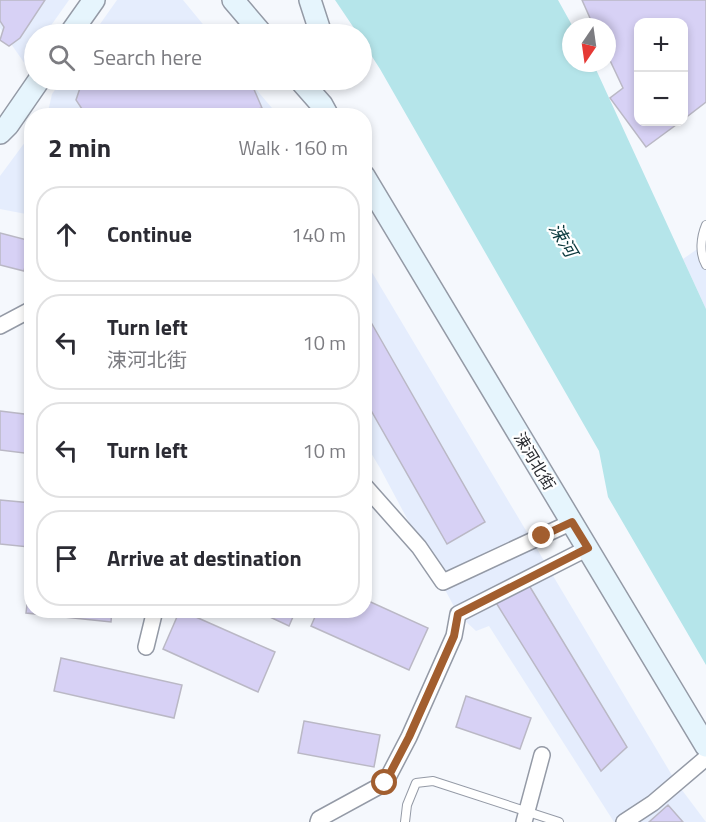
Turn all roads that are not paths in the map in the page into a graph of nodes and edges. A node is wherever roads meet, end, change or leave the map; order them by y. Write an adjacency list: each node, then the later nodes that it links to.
1 (94, 0): 4 (main road)
2 (233, 0): 5 (main road)
3 (310, 0): 6 (main road)
4 (77, 24)
5 (253, 24)
6 (318, 24)
7 (32, 90): 12 (main road)
8 (308, 90): 10 (main road)
9 (322, 90): 11 (main road)
10 (323, 108)
11 (325, 108)
12 (0, 133)
13 (372, 189): 19 (main road, 涑河北街)
14 (706, 225): 15 (lane)
15 (706, 265)
16 (24, 313): 17 (street)
17 (0, 326)
18 (372, 494): 19 (street)
19 (572, 522): 20 (main road, 涑河北街)
20 (588, 548): 23 (main road, 涑河北街); 27 (street)
21 (153, 618): 22 (street)
22 (146, 647)
23 (706, 746)
24 (542, 755): 26 (street)
25 (706, 758): 30 (street)
26 (525, 817): 28 (lane); 29 (lane)
27 (318, 822)
28 (405, 822)
29 (559, 822)
30 (624, 822)

